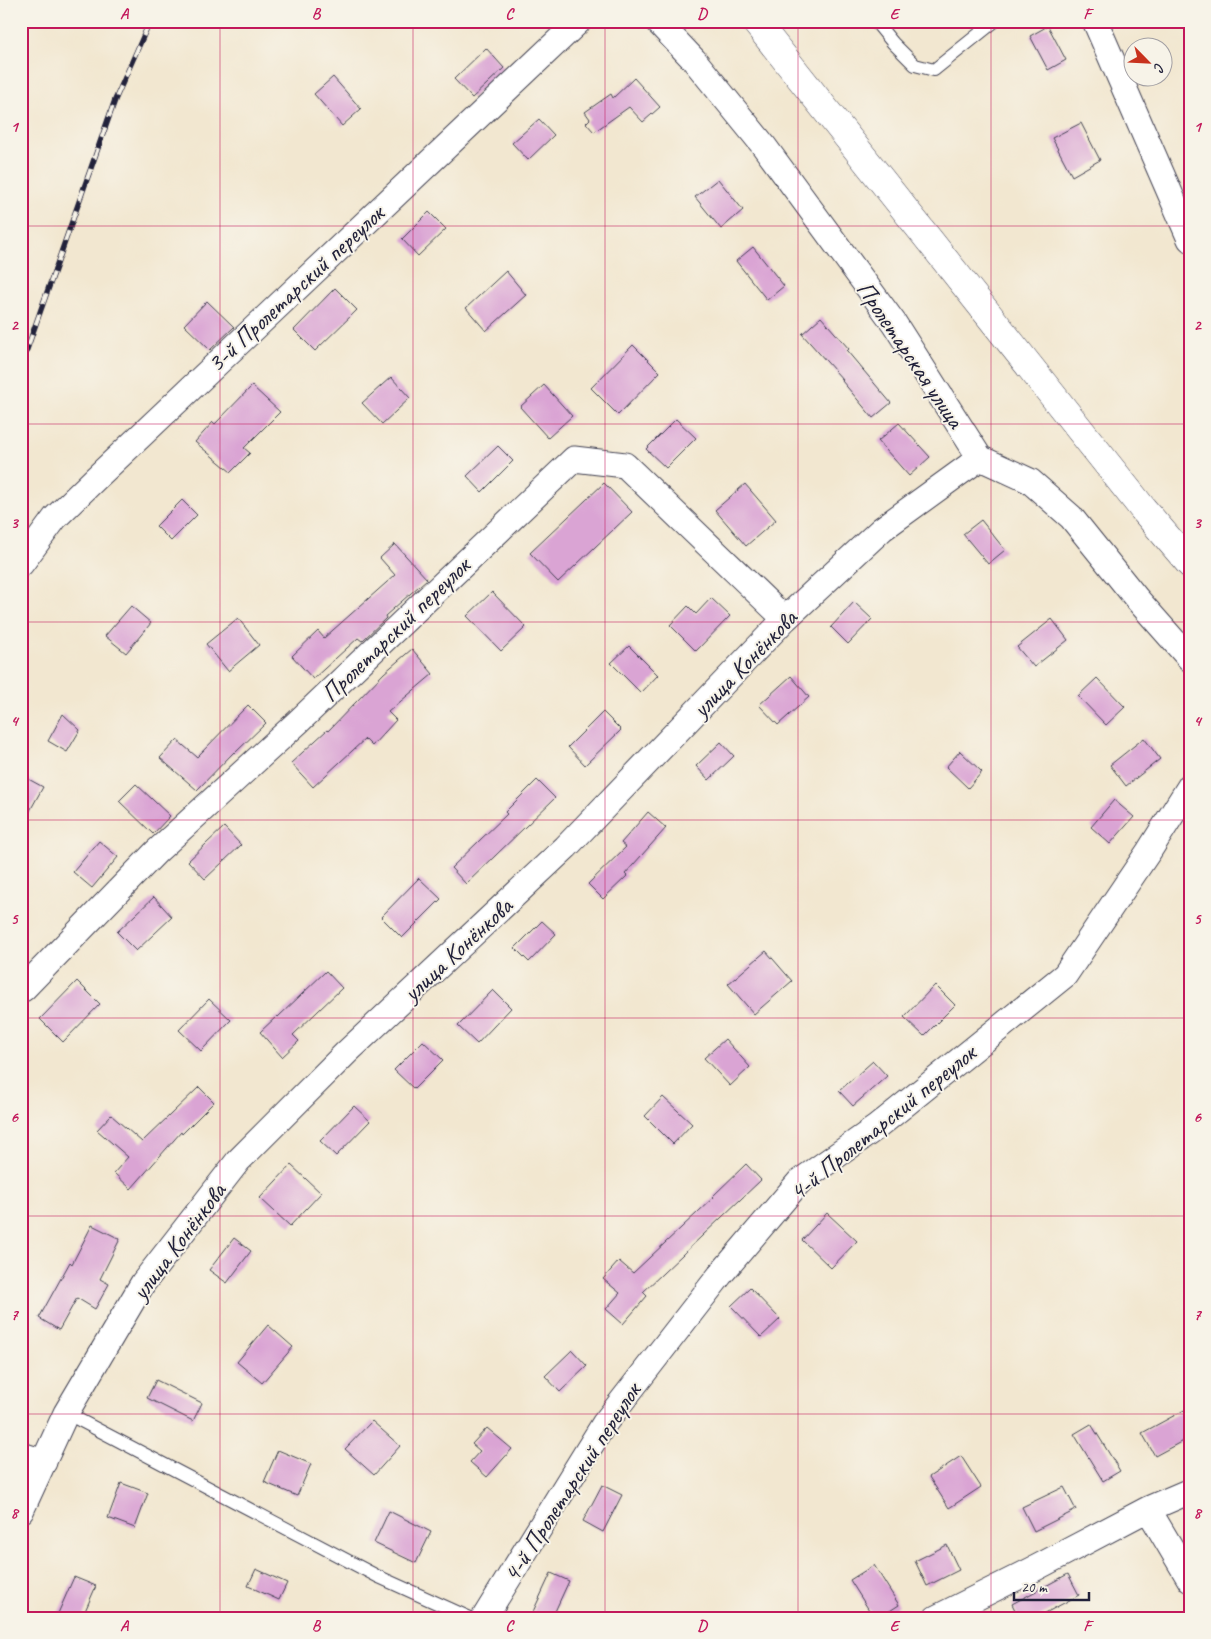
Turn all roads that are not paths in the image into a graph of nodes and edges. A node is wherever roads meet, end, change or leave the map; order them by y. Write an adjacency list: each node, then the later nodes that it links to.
1 (579, 21): 9 (street, 3-й Пролетарский переулок)
2 (657, 21): 8 (street, Пролетарская улица)
3 (755, 21): 10 (main road)
4 (875, 21): 5 (lane)
5 (995, 21)
6 (1095, 21): 7 (street)
7 (1190, 239)
8 (980, 458): 11 (street, улица Конёнкова); 12 (street)
9 (21, 564)
10 (1190, 564)
11 (785, 619): 14 (street, Пролетарский переулок); 15 (street, улица Конёнкова)
12 (1190, 659)
13 (1190, 786): 22 (street, 4-й Пролетарский переулок)
14 (21, 988)
15 (66, 1413): 16 (street, улица Конёнкова); 21 (lane)
16 (32, 1459): 19 (street, улица Конёнкова)
17 (1190, 1491): 18 (street)
18 (1148, 1509): 20 (street); 23 (street)
19 (21, 1511)
20 (1190, 1580)
21 (470, 1618)
22 (484, 1618)
23 (936, 1618)

